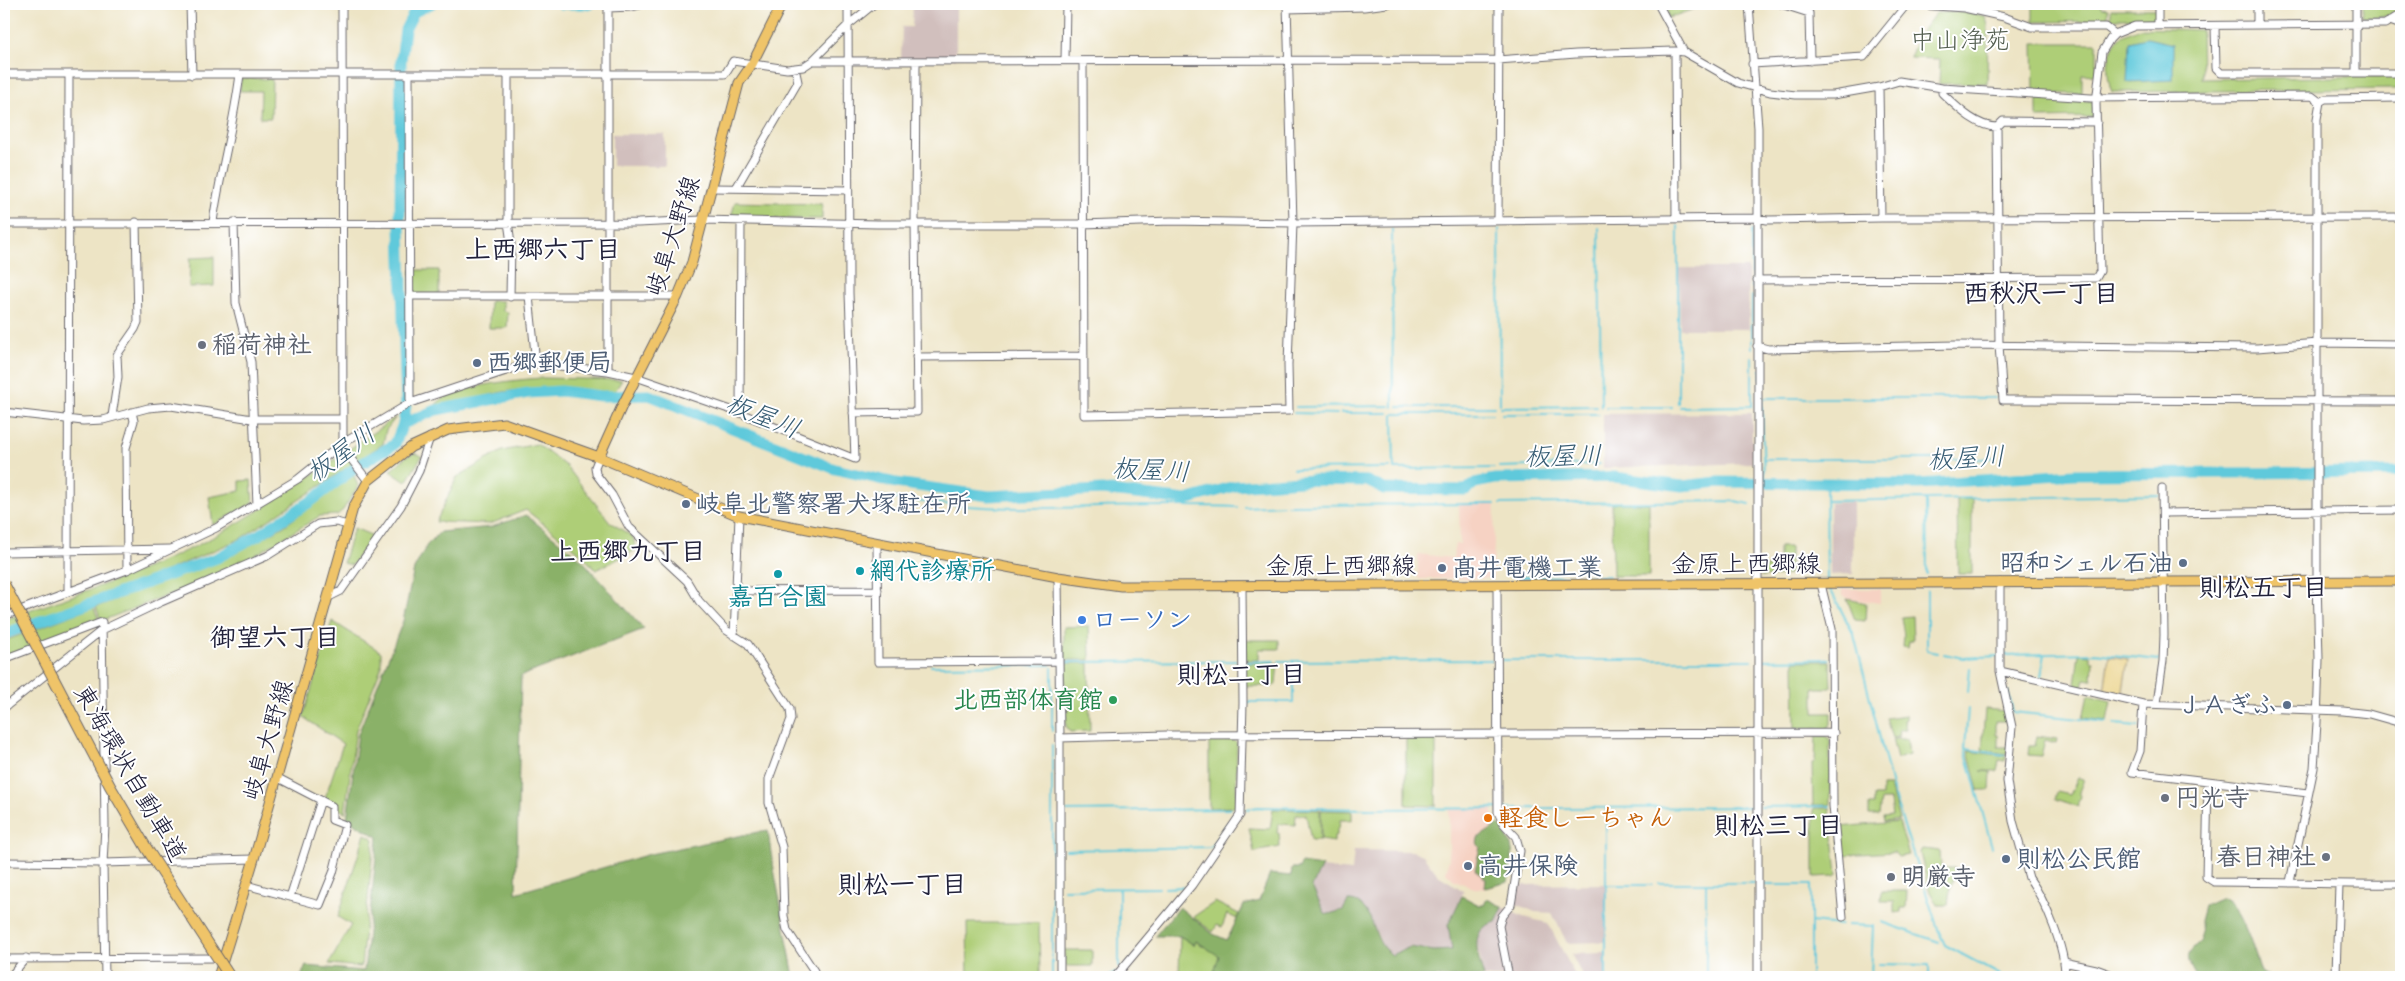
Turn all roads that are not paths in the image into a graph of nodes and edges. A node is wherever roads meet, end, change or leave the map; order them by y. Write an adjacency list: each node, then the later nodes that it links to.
1 (190, 4): 51 (street)
2 (342, 4): 42 (street)
3 (644, 4): 18 (street)
4 (782, 4): 39 (main road, 岐阜大野線)
5 (848, 4): 25 (street)
6 (874, 4): 25 (street)
7 (1066, 4): 31 (street)
8 (1387, 4): 19 (street)
9 (1499, 4): 33 (street)
10 (1658, 4): 30 (street)
11 (1749, 4): 40 (street)
12 (1781, 4): 36 (street)
13 (1907, 4): 28 (street); 36 (street)
14 (2105, 4): 15 (street)
15 (2158, 4): 26 (street)
16 (2257, 4): 23 (street)
17 (2356, 4): 22 (street)
18 (608, 6): 50 (street)
19 (1287, 6): 32 (street)
20 (2401, 14): 21 (street)
21 (2390, 21): 22 (street); 24 (street)
22 (2357, 24): 23 (street); 43 (street)
23 (2257, 25): 27 (street)
24 (2401, 25)
25 (847, 26): 34 (street); 37 (street)
26 (2158, 26): 27 (street); 28 (street)
27 (2215, 26): 43 (street)
28 (2115, 34): 55 (street)
29 (1675, 51): 30 (street); 33 (street); 69 (street)
30 (1684, 52): 53 (street)
31 (1065, 60): 35 (street); 38 (street)
32 (1290, 60): 33 (street); 35 (street); 83 (street)
33 (1498, 60): 71 (street)
34 (812, 61): 37 (street); 41 (street)
35 (1083, 61): 85 (street)
36 (1810, 61): 40 (street)
37 (847, 62): 38 (street); 62 (street)
38 (916, 63): 80 (street)
39 (752, 64): 41 (street); 50 (street); 60 (main road, 岐阜大野線)
40 (1752, 64): 53 (street)
41 (795, 68): 61 (street)
42 (343, 73): 47 (street); 48 (street); 82 (street)
43 (2356, 73): 44 (street)
44 (2401, 73)
45 (4, 74): 46 (street)
46 (69, 74): 51 (street); 81 (street)
47 (240, 74): 51 (street); 73 (street)
48 (407, 74): 49 (street); 75 (street)
49 (508, 74): 50 (street); 76 (street)
50 (608, 74): 77 (street)
51 (192, 75)
52 (1879, 87): 53 (street); 54 (street); 66 (street)
53 (1753, 88): 65 (street)
54 (1942, 88): 55 (street); 59 (street)
55 (2098, 97): 57 (street); 58 (street)
56 (2401, 98): 57 (street)
57 (2320, 102): 63 (street)
58 (2097, 122): 59 (street); 68 (street)
59 (1997, 127): 67 (street)
60 (711, 188): 61 (street); 70 (main road, 岐阜大野線)
61 (736, 188): 62 (street)
62 (848, 190): 79 (street)
63 (2317, 217): 64 (street); 68 (street); 93 (street)
64 (2401, 217)
65 (1757, 218): 66 (street); 69 (street); 87 (street)
66 (1881, 218): 67 (street)
67 (1997, 218): 68 (street); 86 (street)
68 (2098, 218): 86 (street)
69 (1676, 219): 71 (street)
70 (702, 220): 77 (street); 78 (street); 91 (main road, 岐阜大野線)
71 (1498, 220): 83 (street)
72 (136, 222): 73 (street); 81 (street); 109 (street)
73 (213, 222): 74 (street)
74 (234, 222): 82 (street); 111 (street)
75 (408, 222): 76 (street); 82 (street); 88 (street)
76 (508, 222): 77 (street); 92 (street)
77 (609, 222): 90 (street)
78 (740, 222): 79 (street); 108 (street)
79 (849, 222): 80 (street); 107 (street)
80 (915, 222): 85 (street); 98 (street)
81 (70, 223): 84 (street); 110 (street)
82 (343, 223): 112 (street)
83 (1293, 223): 85 (street); 97 (street)
84 (4, 224)
85 (1082, 224): 97 (street)
86 (1999, 279): 87 (street); 95 (street)
87 (1757, 280): 96 (street)
88 (410, 296): 92 (street); 104 (street)
89 (529, 296): 90 (street); 92 (street); 99 (street)
90 (609, 296): 91 (street); 100 (street)
91 (678, 296): 101 (main road, 岐阜大野線)
92 (510, 297)
93 (2318, 343): 94 (street); 95 (street); 102 (street)
94 (2401, 344)
95 (1999, 345): 96 (street); 102 (street)
96 (1757, 346): 135 (street)
97 (1084, 356): 98 (street)
98 (916, 357): 107 (street)
99 (536, 363): 100 (street); 104 (street)
100 (608, 371): 101 (street)
101 (635, 379): 108 (street); 115 (main road, 岐阜大野線)
102 (2317, 401): 103 (street); 121 (street)
103 (2401, 401)
104 (410, 403): 114 (street)
105 (4, 412): 110 (street)
106 (132, 412): 109 (street); 111 (street); 125 (street)
107 (853, 413): 108 (street)
108 (740, 414)
109 (112, 416): 110 (street)
110 (69, 418): 127 (street)
111 (252, 419): 112 (street); 118 (street)
112 (342, 419): 114 (street)
113 (430, 437): 115 (main road, 岐阜大野線); 116 (main road, 岐阜大野線); 143 (street)
114 (343, 443): 116 (street); 118 (street)
115 (599, 457): 122 (main road, 金原上西郷線); 146 (street)
116 (368, 481): 123 (main road, 岐阜大野線)
117 (2162, 488): 120 (street)
118 (257, 505): 126 (street)
119 (2401, 510): 121 (street)
120 (2164, 513): 121 (street); 132 (street)
121 (2317, 513): 131 (street)
122 (739, 516): 124 (main road, 金原上西郷線); 142 (street)
123 (348, 525): 143 (main road, 岐阜大野線); 145 (street)
124 (877, 543): 130 (main road, 金原上西郷線); 140 (street)
125 (127, 549): 126 (street); 127 (street); 129 (street)
126 (173, 549): 129 (street)
127 (68, 550): 128 (street); 141 (street)
128 (4, 552)
129 (127, 570): 141 (street)
130 (1058, 577): 139 (main road, 金原上西郷線); 148 (street)
131 (2317, 580): 132 (main road, 金原上西郷線); 133 (main road, 金原上西郷線); 153 (street)
132 (2163, 581): 134 (main road, 金原上西郷線); 150 (street)
133 (2401, 581)
134 (2000, 582): 137 (main road, 金原上西郷線); 149 (street)
135 (1757, 583): 137 (main road, 金原上西郷線); 138 (main road, 金原上西郷線); 156 (street)
136 (4, 584): 181 (highway, 東海環状自動車道, bridge)
137 (1825, 584): 155 (street)
138 (1497, 585): 139 (main road, 金原上西郷線); 157 (street)
139 (1242, 586): 158 (street)
140 (878, 590): 142 (street); 148 (street)
141 (68, 591): 144 (street)
142 (737, 591): 146 (street)
143 (329, 597): 160 (main road, 岐阜大野線)
144 (4, 616)
145 (102, 630): 147 (street); 152 (street); 166 (street)
146 (734, 636): 182 (street)
147 (4, 659)
148 (1059, 661): 159 (street)
149 (2000, 671): 151 (street); 177 (street)
150 (2157, 703): 151 (street); 153 (street)
151 (2143, 704): 161 (street)
152 (4, 708)
153 (2316, 710): 154 (street); 162 (street)
154 (2401, 723)
155 (1834, 732): 156 (street); 172 (street)
156 (1758, 733): 157 (street); 186 (street)
157 (1497, 734): 158 (street); 185 (street)
158 (1242, 736): 159 (street); 184 (street)
159 (1060, 738): 183 (street)
160 (278, 778): 163 (street); 164 (main road, 岐阜大野線)
161 (2208, 783): 162 (street); 167 (street)
162 (2308, 793): 167 (street)
163 (320, 800): 171 (street); 171 (street)
164 (254, 859): 166 (street); 169 (main road, 岐阜大野線)
165 (4, 862): 166 (street)
166 (104, 863): 173 (street)
167 (2290, 882): 170 (street)
168 (2401, 884): 170 (street)
169 (246, 885): 171 (street); 175 (main road, 岐阜大野線)
170 (2339, 885): 189 (street)
171 (290, 897)
172 (1843, 916)
173 (104, 957): 174 (street); 175 (street); 179 (street)
174 (26, 958): 176 (street); 178 (street)
175 (224, 958): 180 (main road, 岐阜大野線)
176 (4, 959)
177 (2064, 962): 187 (street); 188 (street)
178 (10, 977)
179 (105, 977)
180 (218, 977)
181 (230, 977)
182 (815, 977)
183 (1060, 977)
184 (1116, 977)
185 (1510, 977)
186 (1758, 977)
187 (2065, 977)
188 (2118, 977)
189 (2338, 977)

